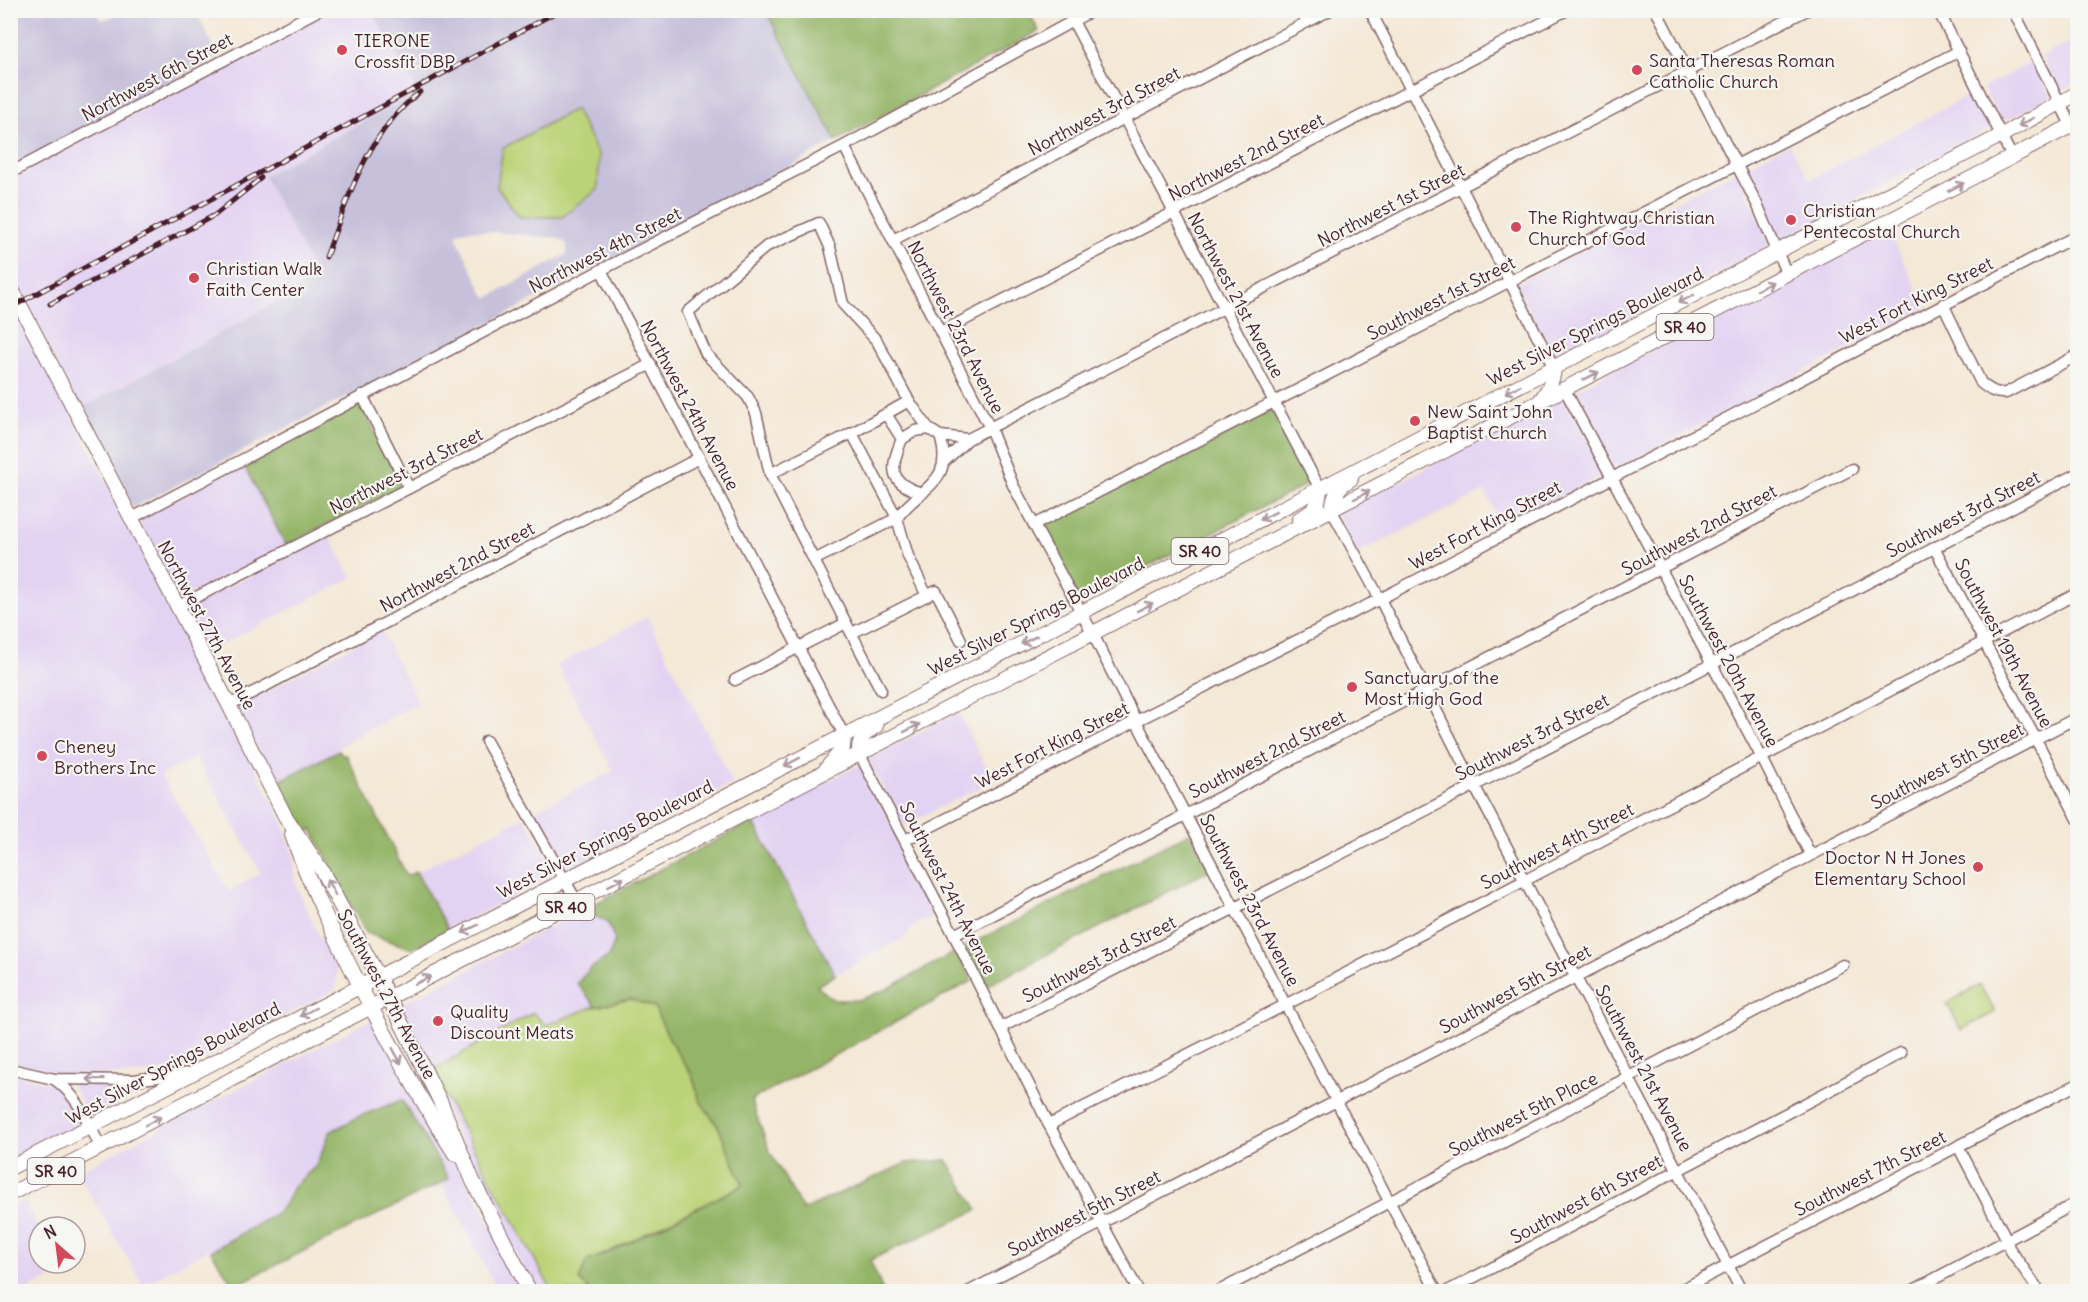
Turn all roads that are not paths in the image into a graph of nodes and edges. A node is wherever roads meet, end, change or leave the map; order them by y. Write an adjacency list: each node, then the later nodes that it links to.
1 (1093, 10): 10 (street, Northwest 4th Street)
2 (1330, 10): 16 (street, Northwest 3rd Street)
3 (1370, 10): 13 (street)
4 (1567, 10): 13 (street, Northwest 2nd Street)
5 (1656, 10): 12 (street)
6 (1807, 10): 12 (street, Northwest 1st Street)
7 (1938, 10): 11 (street)
8 (2013, 10): 15 (street)
9 (315, 12): 22 (street, Northwest 6th Street)
10 (1073, 21): 16 (street, Northwest 21st Avenue); 19 (street, Northwest 4th Street)
11 (1959, 51): 18 (street); 21 (street, Southwest 1st Street)
12 (1688, 71): 21 (street); 23 (street, Northwest 1st Street)
13 (1411, 91): 23 (street); 24 (street, Northwest 2nd Street)
14 (2078, 93): 15 (main road, West Silver Springs Boulevard / SR 40)
15 (2060, 103): 17 (street); 18 (main road, West Silver Springs Boulevard / SR 40, one-way to 18)
16 (1124, 119): 24 (street, Northwest 21st Avenue); 26 (street, Northwest 3rd Street)
17 (2074, 123): 20 (main road, SR 40)
18 (2002, 135): 20 (street); 27 (main road, West Silver Springs Boulevard / SR 40)
19 (844, 146): 26 (street, Northwest 23rd Avenue); 28 (street, Northwest 4th Street)
20 (2012, 157): 29 (main road, SR 40, one-way to 20)
21 (1737, 165): 27 (street); 30 (street, Southwest 1st Street)
22 (10, 173)
23 (1461, 188): 30 (street); 33 (street, Northwest 1st Street)
24 (1174, 212): 33 (street, Northwest 21st Avenue); 34 (street, Northwest 2nd Street)
25 (2078, 235): 32 (street, West Fort King Street)
26 (893, 240): 34 (street, Northwest 23rd Avenue)
27 (1776, 252): 29 (street); 35 (main road, West Silver Springs Boulevard / SR 40, one-way to 35)
28 (601, 270): 37 (street, Northwest 24th Avenue); 40 (street, Northwest 4th Street)
29 (1786, 275): 39 (main road, SR 40, one-way to 29)
30 (1509, 281): 38 (street); 42 (street, Southwest 1st Street)
31 (10, 286): 62 (main road, Northwest 27th Avenue)
32 (1943, 304): 36 (street); 57 (street, West Fort King Street)
33 (1224, 308): 42 (street, Northwest 21st Avenue); 45 (street, Northwest 1st Street)
34 (940, 332): 45 (street, Northwest 23rd Avenue)
35 (1578, 355): 38 (main road, West Silver Springs Boulevard / SR 40); 39 (main road)
36 (2078, 355)
37 (651, 364): 52 (street, Northwest 24th Avenue); 58 (street, Northwest 3rd Street)
38 (1554, 368): 43 (main road); 51 (main road, West Silver Springs Boulevard / SR 40, one-way to 51)
39 (1565, 390): 43 (main road, SR 40); 57 (street, Southwest 20th Avenue)
40 (362, 395): 58 (street); 62 (street, Northwest 4th Street)
41 (909, 401): 44 (street); 46 (street); 56 (street)
42 (1274, 402): 59 (street, Northwest 21st Avenue); 64 (street, Southwest 1st Street)
43 (1539, 403): 61 (main road, SR 40, one-way to 43)
44 (886, 414): 47 (street); 49 (street)
45 (990, 428): 50 (street, Northwest 1st Street); 64 (street, Northwest 23rd Avenue)
46 (929, 429): 48 (street); 49 (street)
47 (852, 433): 56 (street); 63 (street)
48 (940, 436): 50 (street); 53 (street)
49 (902, 439): 60 (street)
50 (968, 439): 53 (street, Northwest 1st Street)
51 (1398, 448): 59 (main road, West Silver Springs Boulevard / SR 40); 61 (main road)
52 (699, 458): 79 (street, Northwest 24th Avenue); 84 (street, Northwest 2nd Street)
53 (945, 460): 60 (street)
54 (1851, 469): 68 (street, Southwest 2nd Street)
55 (2078, 473): 65 (street, Southwest 3rd Street)
56 (770, 474): 66 (street)
57 (1612, 477): 68 (street, Southwest 20th Avenue); 71 (street, West Fort King Street)
58 (409, 488): 72 (street, Northwest 3rd Street)
59 (1320, 489): 67 (main road); 73 (main road, West Silver Springs Boulevard / SR 40, one-way to 73)
60 (923, 493): 63 (street)
61 (1332, 511): 67 (main road, SR 40); 71 (street, Southwest 21st Avenue)
62 (132, 518): 72 (main road, Northwest 27th Avenue)
63 (897, 518): 66 (street); 70 (street)
64 (1034, 525): 73 (street, Southwest 23rd Avenue)
65 (1935, 547): 78 (street, Southwest 19th Avenue); 80 (street, Southwest 3rd Street)
66 (814, 561): 74 (street)
67 (1231, 563): 76 (main road, SR 40, one-way to 67)
68 (1661, 569): 80 (street, Southwest 20th Avenue); 83 (street, Southwest 2nd Street)
69 (2078, 593): 78 (street, Southwest 4th Street)
70 (927, 596): 75 (street); 77 (street)
71 (1380, 599): 83 (street, Southwest 21st Avenue); 87 (street, West Fort King Street)
72 (177, 607): 84 (main road, Northwest 27th Avenue)
73 (1081, 613): 76 (street, Southwest 23rd Avenue); 85 (main road, West Silver Springs Boulevard / SR 40, one-way to 85)
74 (846, 623): 75 (street); 79 (street)
75 (852, 633): 82 (street)
76 (1093, 634): 87 (street, Southwest 23rd Avenue); 91 (main road, SR 40, one-way to 76)
77 (961, 640)
78 (1985, 641): 89 (street, Southwest 19th Avenue); 92 (street, Southwest 4th Street)
79 (798, 647): 81 (street); 88 (street)
80 (1712, 664): 92 (street, Southwest 20th Avenue); 94 (street, Southwest 3rd Street)
81 (735, 680)
82 (881, 690)
83 (1426, 690): 94 (street, Southwest 21st Avenue); 95 (street, Southwest 2nd Street)
84 (229, 705): 96 (main road, Northwest 27th Avenue)
85 (888, 713): 88 (main road, West Silver Springs Boulevard / SR 40); 91 (main road)
86 (2078, 717): 89 (street, Southwest 5th Street)
87 (1136, 721): 95 (street, Southwest 23rd Avenue); 98 (street, West Fort King Street)
88 (844, 735): 93 (main road); 100 (main road, West Silver Springs Boulevard / SR 40, one-way to 100)
89 (2035, 739): 97 (street, Southwest 19th Avenue); 99 (street, Southwest 5th Street)
90 (486, 741): 100 (street)
91 (860, 755): 93 (main road, SR 40); 98 (street, Southwest 24th Avenue)
92 (1762, 758): 99 (street, Southwest 20th Avenue); 101 (street, Southwest 4th Street)
93 (823, 773): 102 (main road, SR 40, one-way to 93)
94 (1474, 785): 101 (street, Southwest 21st Avenue); 103 (street, Southwest 3rd Street)
95 (1185, 814): 103 (street, Southwest 23rd Avenue); 104 (street, Southwest 2nd Street)
96 (285, 816): 106 (main road, Northwest 27th Avenue, one-way to 96); 108 (main road, Southwest 27th Avenue)
97 (2078, 819)
98 (905, 840): 104 (street, Southwest 24th Avenue)
99 (1810, 854): 107 (street, Southwest 5th Street)
100 (565, 880): 102 (street); 106 (main road, West Silver Springs Boulevard / SR 40, one-way to 106)
101 (1525, 880): 107 (street, Southwest 21st Avenue); 110 (street, Southwest 4th Street)
102 (577, 902): 109 (main road, SR 40, one-way to 102)
103 (1235, 907): 110 (street, Southwest 23rd Avenue); 112 (street, Southwest 3rd Street)
104 (954, 935): 112 (street, Southwest 24th Avenue)
105 (1843, 965): 116 (street, Southwest 5th Place)
106 (378, 976): 108 (main road, West Silver Springs Boulevard / SR 40); 109 (main road, Southwest 27th Avenue)
107 (1576, 976): 116 (street, Southwest 21st Avenue); 119 (street, Southwest 5th Street)
108 (360, 985): 111 (main road, Southwest 27th Avenue); 115 (main road, West Silver Springs Boulevard / SR 40, one-way to 115)
109 (389, 998): 111 (main road, SR 40); 126 (main road, Southwest 27th Avenue)
110 (1287, 1004): 119 (street, Southwest 23rd Avenue); 120 (street, Southwest 4th Street)
111 (372, 1007): 123 (main road, SR 40, one-way to 111); 126 (main road, Southwest 27th Avenue, one-way to 126)
112 (1000, 1028): 120 (street, Southwest 24th Avenue)
113 (1901, 1053): 125 (street, Southwest 6th Street)
114 (10, 1069): 117 (street)
115 (195, 1072): 117 (street, one-way to 117); 121 (main road, West Silver Springs Boulevard / SR 40)
116 (1630, 1077): 125 (street, Southwest 21st Avenue); 128 (street, Southwest 5th Place)
117 (54, 1079): 121 (street)
118 (2078, 1084): 122 (street, Southwest 7th Street)
119 (1338, 1101): 128 (street, Southwest 23rd Avenue); 130 (street, Southwest 5th Street)
120 (1049, 1125): 130 (street, Southwest 24th Avenue)
121 (90, 1126): 123 (street); 124 (main road, West Silver Springs Boulevard / SR 40)
122 (1958, 1146): 131 (street); 132 (street, Southwest 7th Street)
123 (101, 1148): 127 (main road, SR 40)
124 (10, 1168)
125 (1679, 1169): 132 (street, Southwest 21st Avenue); 138 (street, Southwest 6th Street)
126 (473, 1181): 133 (main road, Southwest 27th Avenue)
127 (10, 1194)
128 (1390, 1202): 136 (street, Southwest 5th Place); 137 (street, Southwest 23rd Avenue)
129 (2078, 1202): 131 (street)
130 (1102, 1223): 134 (street, Southwest 5th Street); 135 (street, Southwest 24th Avenue)
131 (2007, 1238): 141 (street); 142 (street)
132 (1728, 1265): 139 (street, Southwest 7th Street); 140 (street, Southwest 21st Avenue)
133 (530, 1292)
134 (968, 1292)
135 (1138, 1292)
136 (1217, 1292)
137 (1437, 1292)
138 (1446, 1292)
139 (1677, 1292)
140 (1742, 1292)
141 (1910, 1292)
142 (2040, 1292)

